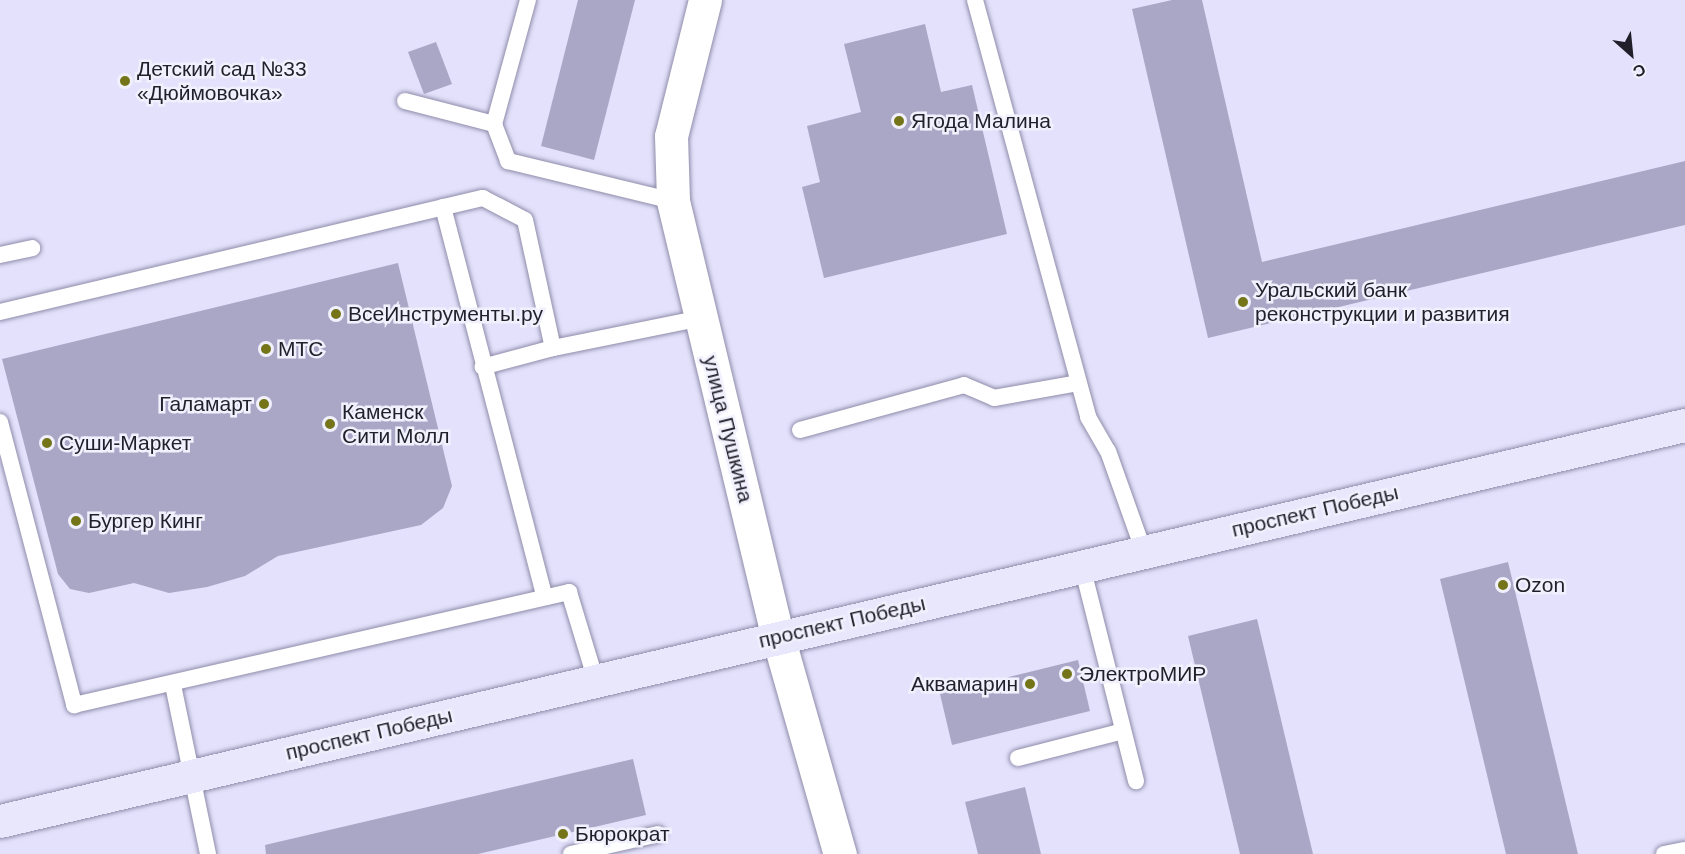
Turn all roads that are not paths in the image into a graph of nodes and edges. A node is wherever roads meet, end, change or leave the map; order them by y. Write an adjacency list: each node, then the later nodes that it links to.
1 (528, 0): 5 (lane)
2 (705, 0): 6 (street, улица Пушкина)
3 (975, 0): 14 (lane)
4 (405, 101): 5 (lane)
5 (494, 124): 6 (lane)
6 (673, 201): 11 (street, улица Пушкина)
7 (443, 207): 10 (lane); 12 (lane); 13 (lane)
8 (32, 248): 9 (lane)
9 (0, 255)
10 (0, 312)
11 (702, 318): 12 (lane); 21 (street, улица Пушкина)
12 (553, 348): 13 (lane)
13 (482, 367): 20 (lane)
14 (1078, 382): 17 (lane); 18 (lane)
15 (0, 422): 23 (lane)
16 (1685, 425): 18 (main road, проспект Победы)
17 (800, 430)
18 (1144, 552): 19 (main road, проспект Победы)
19 (1082, 566): 21 (main road, проспект Победы); 24 (lane)
20 (544, 596): 22 (lane); 23 (lane)
21 (778, 638): 22 (main road, проспект Победы); 33 (street, улица Пушкина)
22 (596, 681): 26 (main road, проспект Победы)
23 (173, 685): 26 (lane)
24 (1123, 731): 25 (lane); 27 (lane)
25 (1018, 758)
26 (191, 777): 28 (main road, проспект Победы); 31 (lane)
27 (1136, 781)
28 (0, 821)
29 (658, 834): 32 (lane)
30 (1685, 850): 34 (lane)
31 (208, 854)
32 (571, 854)
33 (840, 854)
34 (1664, 854)

